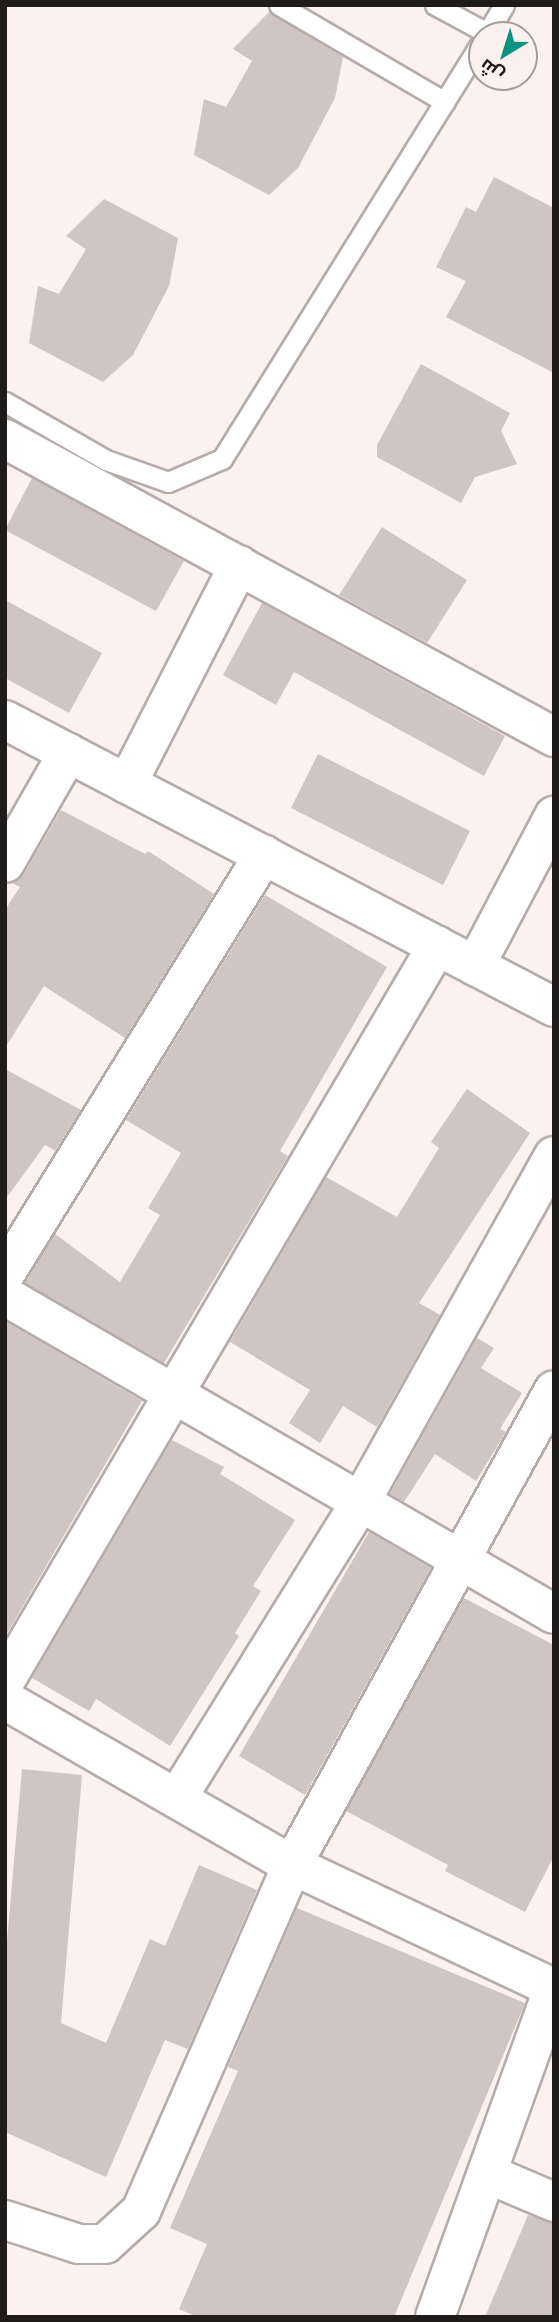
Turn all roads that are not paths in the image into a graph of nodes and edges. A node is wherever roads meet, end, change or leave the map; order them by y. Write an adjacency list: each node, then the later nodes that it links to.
1 (279, 5): 7 (lane)
2 (435, 5): 5 (lane)
3 (504, 5): 4 (lane)
4 (494, 21)
5 (468, 25)
6 (468, 64): 7 (lane)
7 (445, 102): 8 (lane)
8 (5, 402)
9 (5, 439): 10 (street)
10 (239, 565): 12 (street); 14 (street)
11 (5, 720): 13 (street)
12 (554, 737)
13 (68, 753): 14 (street); 17 (street)
14 (127, 784): 16 (street)
15 (554, 816): 19 (street)
16 (264, 855): 18 (street); 22 (street)
17 (5, 863)
18 (437, 946): 19 (street); 25 (street)
19 (475, 966): 20 (street)
20 (554, 1007)
21 (554, 1156): 26 (street)
22 (5, 1274)
23 (5, 1296): 25 (street)
24 (554, 1390): 27 (street)
25 (172, 1392): 26 (street); 29 (street)
26 (361, 1501): 27 (street); 31 (street)
27 (464, 1560): 28 (street); 32 (street)
28 (554, 1614)
29 (5, 1681)
30 (5, 1700): 31 (street)
31 (177, 1798): 32 (street)
32 (292, 1865): 33 (street); 36 (street)
33 (553, 1987): 34 (street)
34 (488, 2174): 35 (street); 37 (street)
35 (554, 2202)
36 (5, 2220)
37 (435, 2317)

